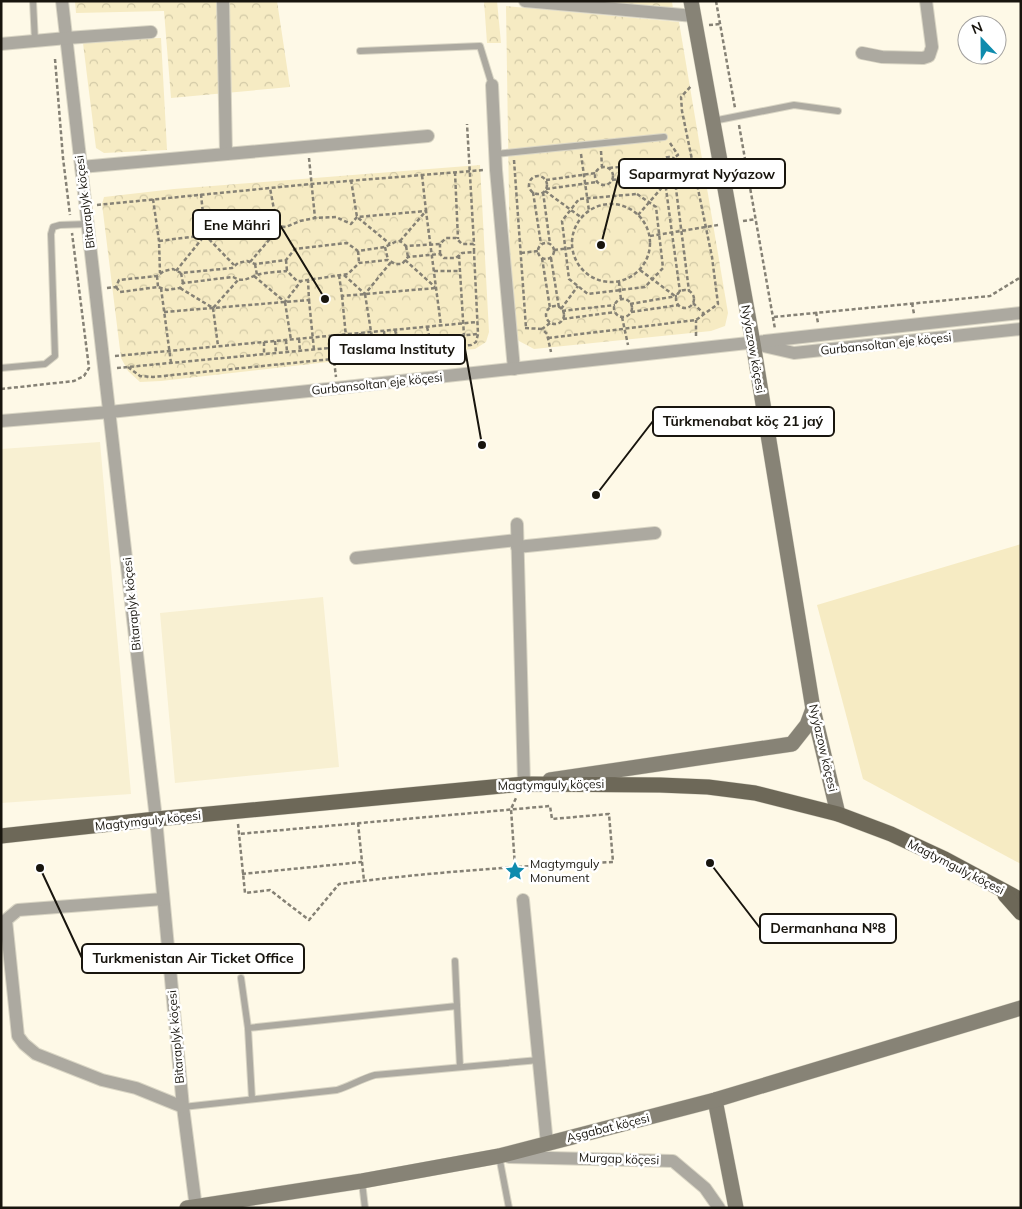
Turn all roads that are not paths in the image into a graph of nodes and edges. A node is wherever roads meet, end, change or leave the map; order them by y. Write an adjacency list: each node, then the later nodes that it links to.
1 (32, 1): 9 (lane)
2 (62, 1): 8 (street, Bitaraplyk köçesi)
3 (223, 1): 18 (street)
4 (525, 1): 6 (street)
5 (926, 1): 12 (street)
6 (693, 9): 15 (street, Nyýazow köçesi)
7 (151, 32): 8 (street)
8 (67, 38): 9 (street); 20 (street, Bitaraplyk köçesi)
9 (36, 42): 10 (street)
10 (1, 44)
11 (360, 51): 13 (lane)
12 (862, 53)
13 (492, 85): 19 (street)
14 (838, 111): 15 (lane)
15 (713, 121): 24 (street, Nyýazow köçesi)
16 (428, 136): 18 (street)
17 (664, 137): 19 (lane)
18 (226, 154): 20 (street)
19 (496, 154): 26 (street)
20 (81, 167): 21 (street, Bitaraplyk köçesi)
21 (88, 224): 25 (lane); 27 (street, Bitaraplyk köçesi)
22 (1021, 313): 24 (street, Gurbansoltan eje köçesi)
23 (1021, 329): 24 (street, Gurbansoltan eje köçesi)
24 (753, 344): 26 (street, Gurbansoltan eje köçesi); 33 (street, Nyýazow köçesi)
25 (1, 368)
26 (514, 369): 27 (street, Gurbansoltan eje köçesi)
27 (110, 412): 28 (street, Gurbansoltan eje köçesi); 36 (street, Bitaraplyk köçesi)
28 (1, 421)
29 (517, 524): 31 (street)
30 (655, 533): 31 (street)
31 (517, 544): 32 (street); 34 (street)
32 (356, 558)
33 (813, 709): 34 (street); 35 (street, Nyýazow köçesi)
34 (524, 784): 35 (main road, Magtymguly köçesi); 36 (main road, Magtymguly köçesi)
35 (838, 814): 38 (main road, Magtymguly köçesi)
36 (156, 819): 37 (main road, Magtymguly köçesi); 39 (street, Bitaraplyk köçesi)
37 (1, 836)
38 (1001, 890): 41 (main road, Magtymguly köçesi); 42 (main road)
39 (163, 899): 52 (street, Bitaraplyk köçesi); 52 (street)
40 (523, 900): 48 (street)
41 (1021, 900)
42 (1021, 913)
43 (456, 961): 45 (lane)
44 (242, 978): 47 (lane)
45 (457, 1006): 47 (lane); 49 (lane)
46 (1020, 1008): 51 (street, Aşgabat köçesi)
47 (248, 1028): 50 (lane)
48 (539, 1060): 49 (lane); 53 (street)
49 (460, 1067): 50 (lane)
50 (252, 1099): 52 (lane)
51 (715, 1100): 53 (street, Aşgabat köçesi); 60 (street)
52 (183, 1107): 56 (street, Bitaraplyk köçesi)
53 (547, 1144): 54 (street, Aşgabat köçesi)
54 (499, 1156): 55 (street, Aşgabat köçesi); 58 (lane); 59 (street, Murgap köçesi)
55 (362, 1181): 56 (street, Aşgabat köçesi); 57 (lane)
56 (193, 1207)
57 (364, 1208)
58 (509, 1208)
59 (719, 1208)
60 (736, 1208)

